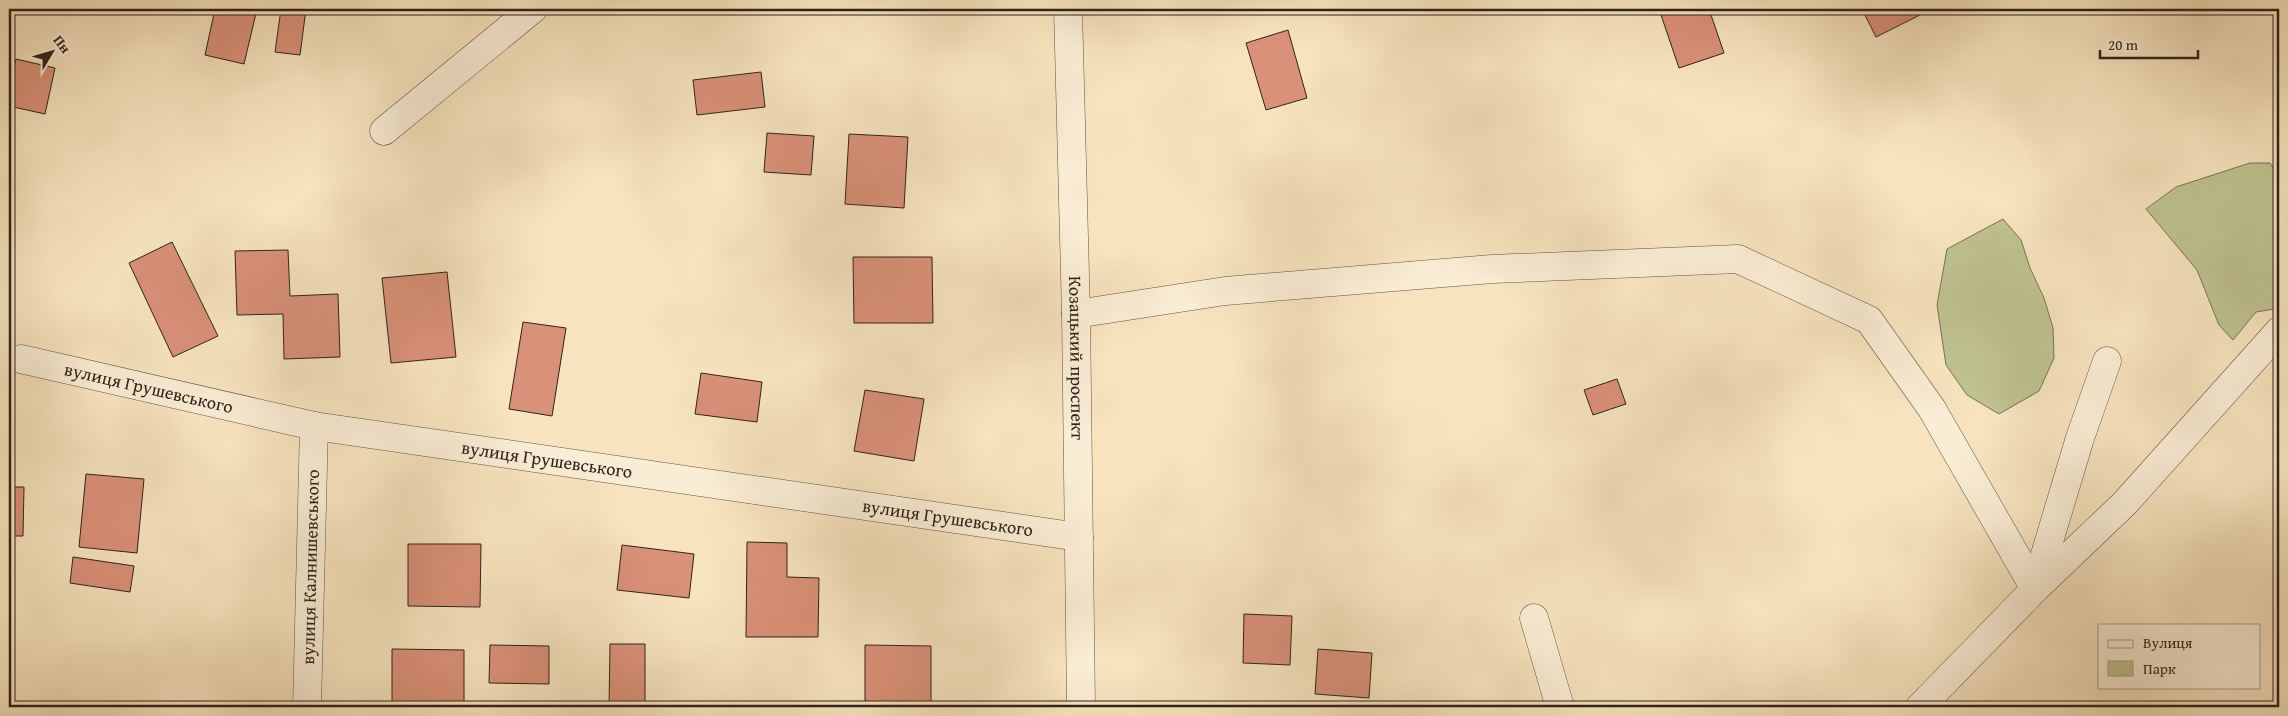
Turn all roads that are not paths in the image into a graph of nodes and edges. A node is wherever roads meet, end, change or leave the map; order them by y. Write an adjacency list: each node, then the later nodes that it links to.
1 (533, 9): 3 (street)
2 (1068, 9): 4 (street, Козацький проспект)
3 (384, 131)
4 (1076, 314): 9 (street, Козацький проспект); 10 (street)
5 (2279, 331): 10 (street)
6 (21, 359): 8 (street, вулиця Грушевського)
7 (2107, 361): 10 (street)
8 (314, 426): 9 (street, вулиця Грушевського); 12 (street, вулиця Калнишевського)
9 (1079, 537): 13 (street, Козацький проспект)
10 (2035, 589): 15 (street)
11 (1534, 618): 14 (street)
12 (307, 707)
13 (1081, 707)
14 (1560, 707)
15 (1920, 707)

